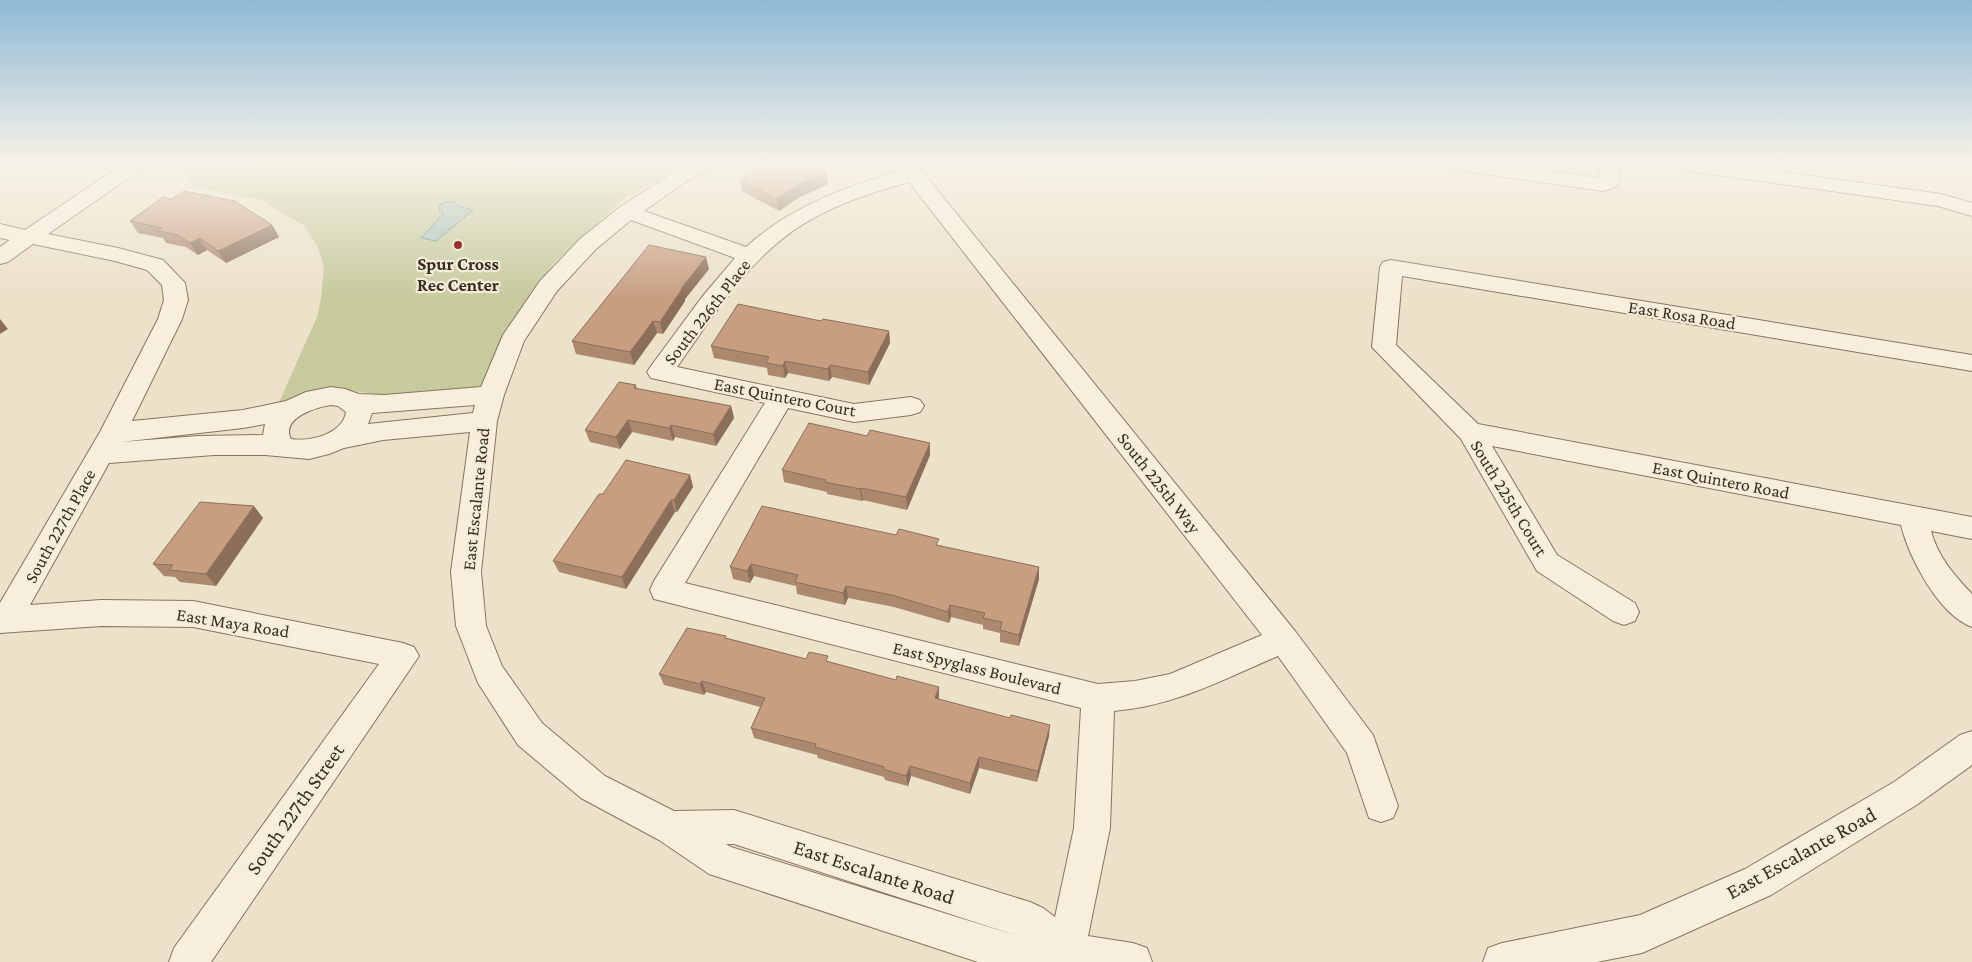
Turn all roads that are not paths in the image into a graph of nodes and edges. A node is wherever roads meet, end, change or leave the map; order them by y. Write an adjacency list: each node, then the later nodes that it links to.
1 (70, 209): 7 (street)
2 (633, 209): 5 (street, East Escalante Road)
3 (817, 209): 8 (street, South 226th Place)
4 (942, 209): 27 (street, South 225th Way)
5 (628, 212): 8 (street); 16 (street, East Escalante Road)
6 (0, 231): 7 (street)
7 (29, 237): 9 (street); 20 (street)
8 (750, 256): 12 (street, South 226th Place)
9 (0, 257)
10 (1391, 267): 11 (street, East Rosa Road); 18 (street, South 225th Court)
11 (1972, 363)
12 (660, 372): 13 (street, East Quintero Court)
13 (781, 398): 15 (street, East Quintero Court); 29 (street, East Spyglass Boulevard)
14 (355, 403): 16 (street); 17 (street); 19 (street)
15 (911, 406)
16 (488, 408): 19 (street); 32 (street, East Escalante Road)
17 (291, 409): 20 (street); 21 (street)
18 (1470, 432): 22 (street, East Quintero Road); 24 (street, South 225th Court)
19 (339, 439): 21 (street)
20 (107, 443): 21 (street); 26 (street, South 227th Place)
21 (282, 446)
22 (1913, 517): 23 (street, East Quintero Road); 25 (street)
23 (1972, 528)
24 (1624, 612)
25 (1972, 614)
26 (4, 620): 28 (street, East Maya Road)
27 (1284, 640): 29 (street, East Spyglass Boulevard); 31 (street, South 225th Way)
28 (403, 656): 33 (street, South 227th Street)
29 (1098, 698): 32 (street)
30 (1972, 746): 35 (street, East Escalante Road)
31 (1381, 806)
32 (1066, 951): 34 (street, East Escalante Road)
33 (188, 962)
34 (1134, 962)
35 (1502, 962)

